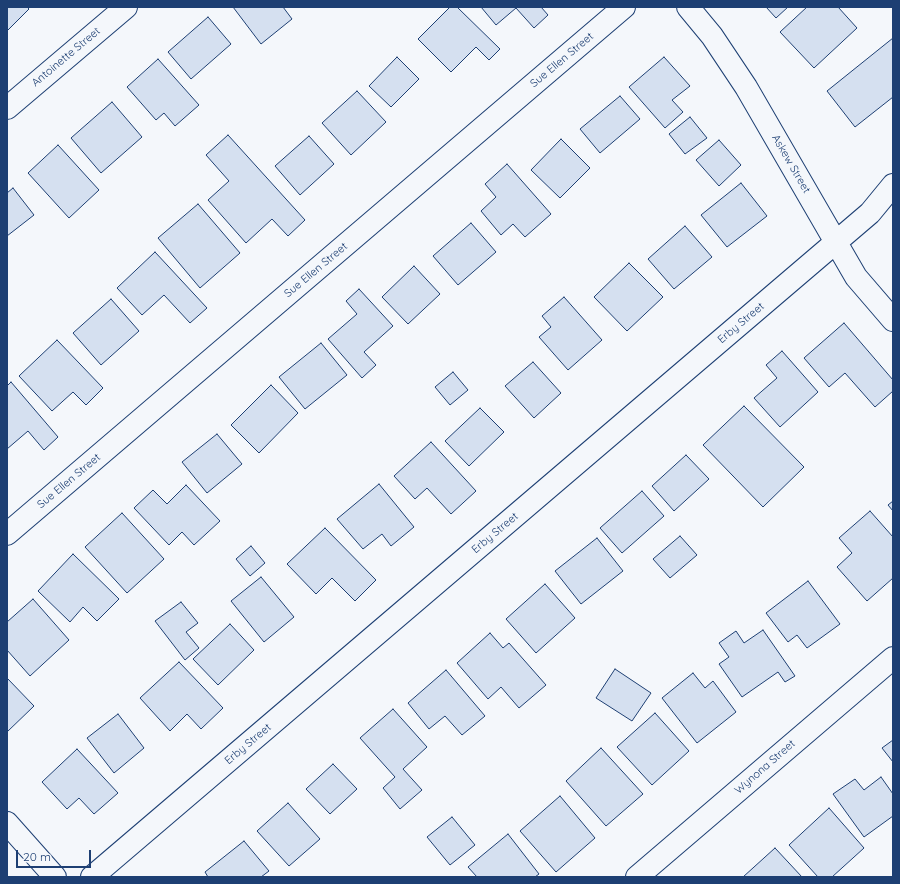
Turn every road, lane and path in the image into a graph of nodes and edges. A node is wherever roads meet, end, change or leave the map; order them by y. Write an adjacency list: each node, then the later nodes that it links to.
1 (126, 7): 4 (street, Antoinette Street)
2 (624, 7): 8 (street, Sue Ellen Street)
3 (688, 7): 6 (street, Askew Street)
4 (7, 108)
5 (893, 185): 6 (street, Erby Street)
6 (836, 242): 7 (street, Askew Street); 12 (street, Erby Street)
7 (893, 320)
8 (7, 534)
9 (893, 658): 13 (street, Wynona Street)
10 (7, 823): 11 (street)
11 (55, 877)
12 (92, 877)
13 (637, 877)

